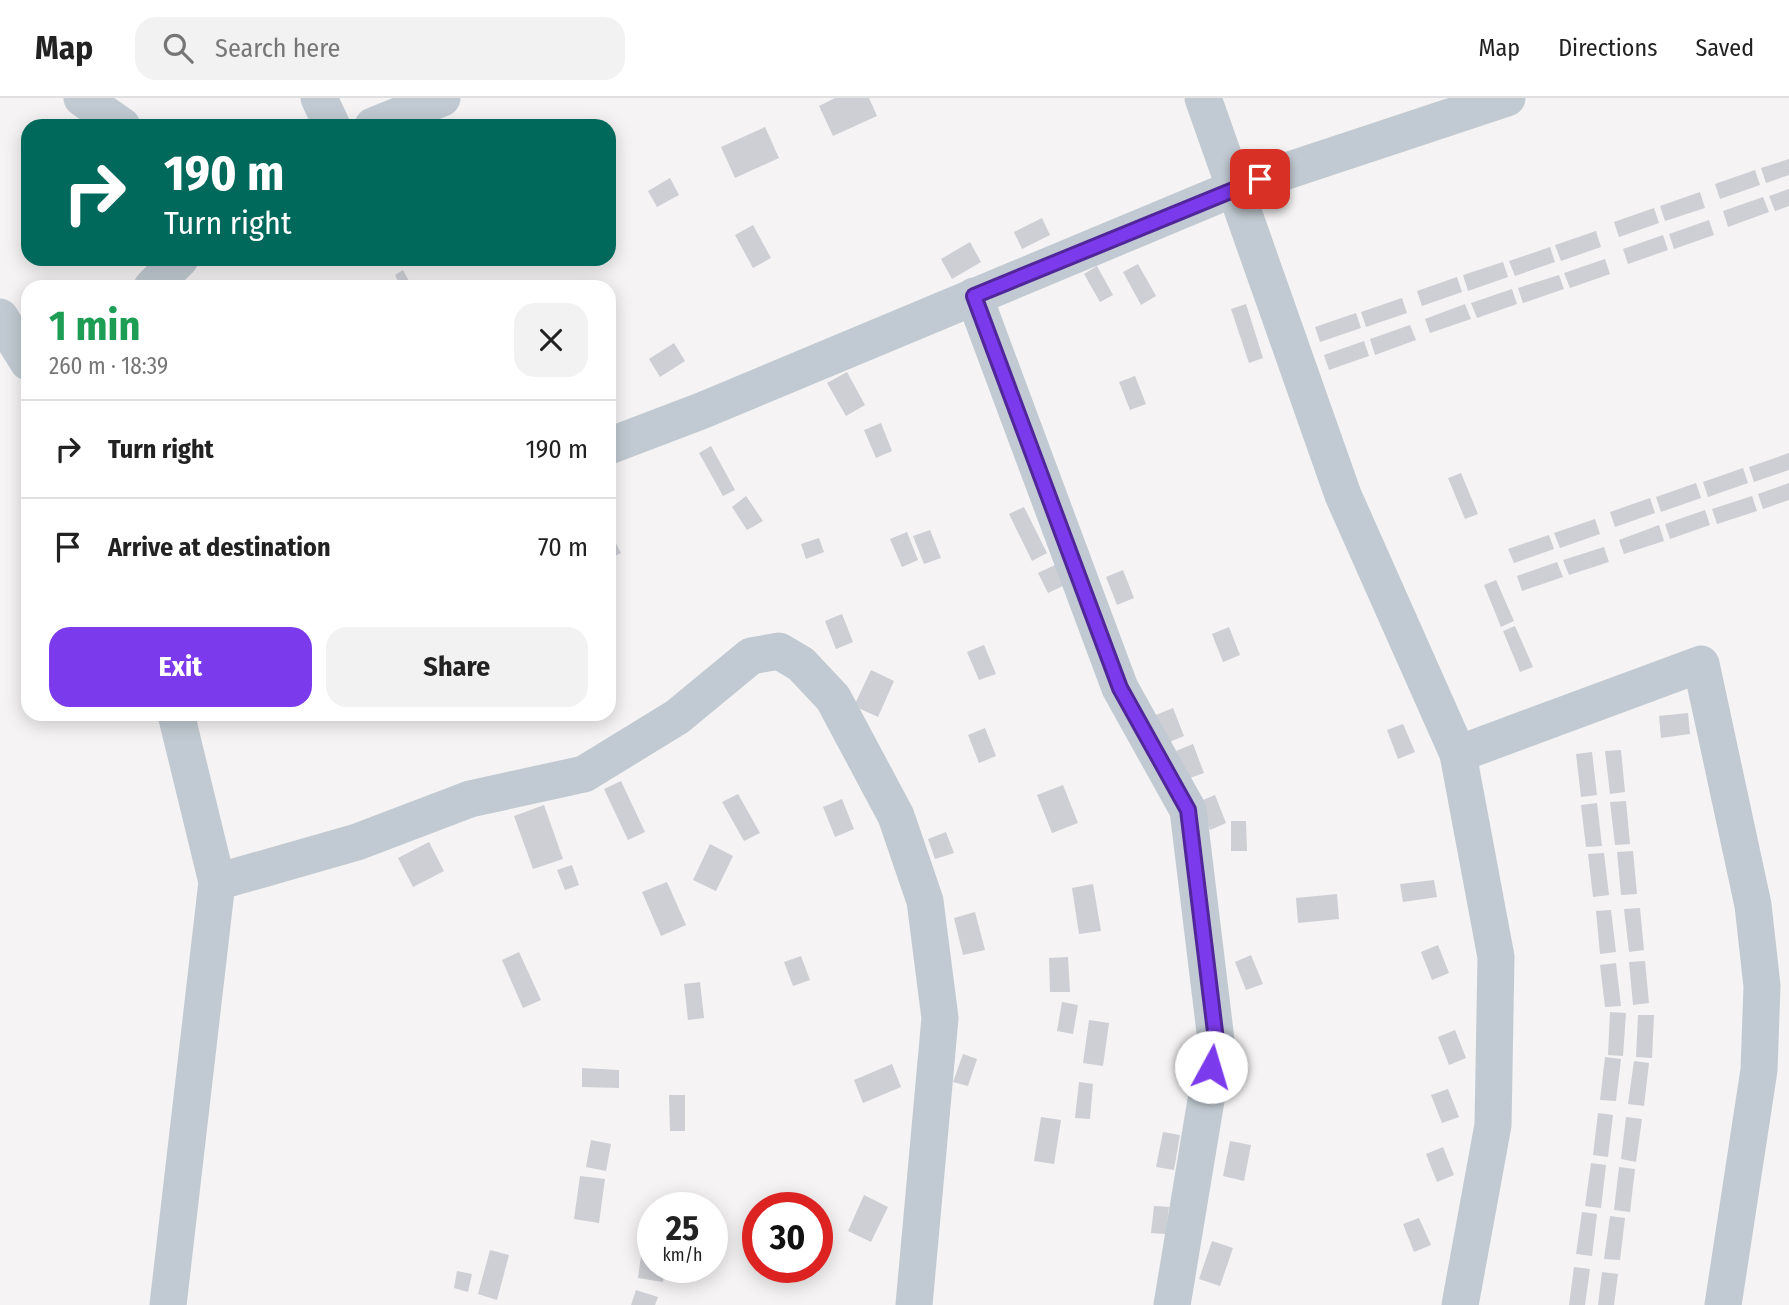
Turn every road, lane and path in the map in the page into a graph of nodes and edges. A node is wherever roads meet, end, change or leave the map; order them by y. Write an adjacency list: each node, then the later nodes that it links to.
1 (82, 98): 6 (street)
2 (319, 98): 7 (street)
3 (442, 98): 8 (street)
4 (1203, 98): 9 (street)
5 (1507, 98): 9 (street)
6 (112, 119)
7 (329, 119)
8 (390, 119)
9 (1235, 188): 12 (street); 17 (street)
10 (173, 266): 11 (street)
11 (159, 280)
12 (974, 296): 15 (street); 21 (street)
13 (0, 317): 14 (street)
14 (21, 351)
15 (616, 443)
16 (178, 721): 18 (street)
17 (1458, 754): 22 (street); 23 (street)
18 (217, 882): 19 (street); 20 (street)
19 (168, 1305)
20 (914, 1305)
21 (1172, 1305)
22 (1460, 1305)
23 (1723, 1305)

